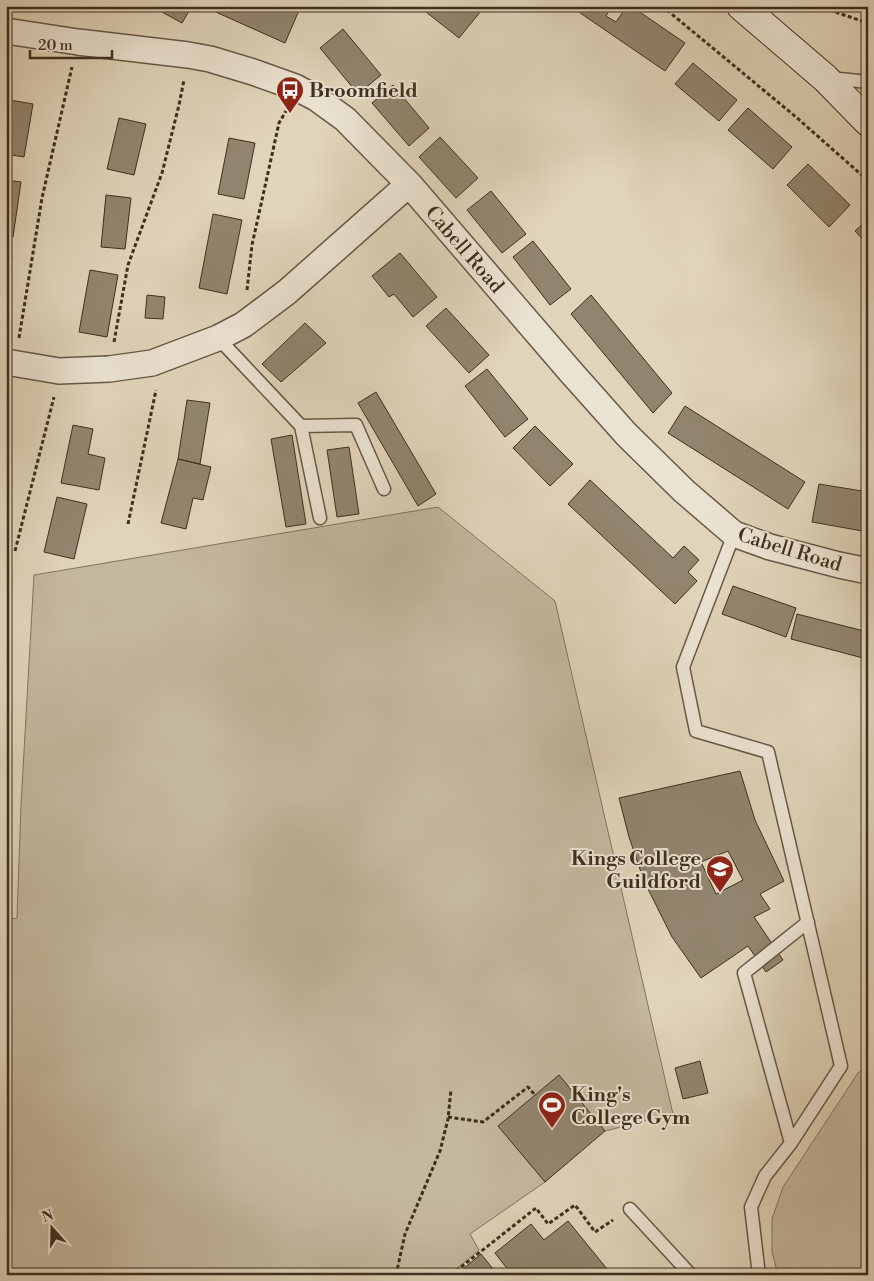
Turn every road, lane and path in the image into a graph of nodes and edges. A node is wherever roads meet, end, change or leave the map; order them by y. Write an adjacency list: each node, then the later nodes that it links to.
1 (662, 6): 12 (path)
2 (741, 6): 8 (street)
3 (817, 6): 4 (path)
4 (868, 23)
5 (6, 31): 13 (street, Cabell Road)
6 (73, 62): 16 (path)
7 (184, 78): 19 (path)
8 (825, 78): 9 (lane); 10 (street)
9 (868, 82)
10 (868, 122)
11 (279, 123): 14 (path)
12 (868, 180)
13 (409, 184): 14 (street); 24 (street, Cabell Road)
14 (243, 325): 15 (street)
15 (218, 338): 17 (street); 20 (lane)
16 (11, 363): 18 (street)
17 (152, 363): 19 (street); 23 (path)
18 (60, 370): 19 (street); 25 (path)
19 (109, 370)
20 (301, 426): 21 (lane); 22 (lane)
21 (384, 489)
22 (320, 518)
23 (128, 524)
24 (734, 534): 26 (street, Cabell Road); 27 (lane)
25 (15, 551)
26 (868, 571)
27 (808, 922): 31 (lane); 31 (lane)
28 (451, 1089): 30 (path)
29 (536, 1095): 30 (path)
30 (448, 1117): 33 (path)
31 (791, 1143): 36 (lane)
32 (630, 1209): 34 (path); 35 (lane)
33 (396, 1275)
34 (451, 1275)
35 (691, 1275)
36 (759, 1275)

